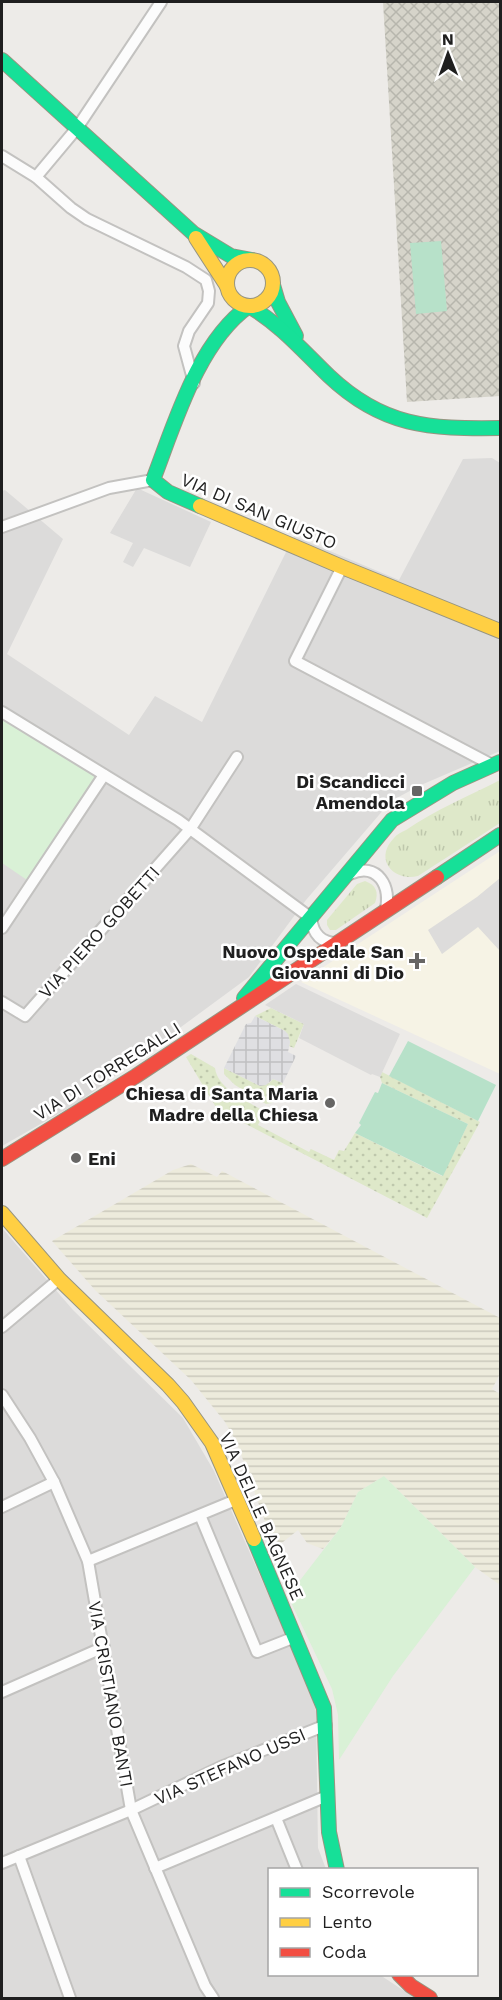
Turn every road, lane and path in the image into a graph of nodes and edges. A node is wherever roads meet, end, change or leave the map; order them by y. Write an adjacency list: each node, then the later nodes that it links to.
1 (160, 2): 3 (street)
2 (2, 60): 3 (main road)
3 (76, 128): 5 (street); 6 (main road)
4 (2, 156): 5 (street)
5 (36, 177): 13 (street)
6 (193, 233): 7 (main road); 9 (main road)
7 (252, 260): 8 (main road); 9 (main road)
8 (273, 283): 10 (main road); 12 (main road)
9 (227, 286): 10 (main road); 11 (main road)
10 (249, 306): 11 (main road); 12 (main road)
11 (216, 339): 13 (main road)
12 (303, 347): 14 (main road)
13 (194, 383): 15 (main road)
14 (501, 428)
15 (153, 480): 16 (street, VIA DI SAN GIUSTO); 17 (main road, VIA DI SAN GIUSTO)
16 (2, 527)
17 (342, 567): 18 (main road, VIA DI SAN GIUSTO); 21 (street)
18 (501, 631)
19 (2, 712): 22 (street)
20 (237, 757): 23 (street)
21 (496, 764): 25 (main road, VIA DI TORREGALLI)
22 (104, 776): 23 (street); 28 (street)
23 (191, 828): 27 (street); 30 (street, VIA PIERO GOBETTI)
24 (501, 835): 26 (main road, VIA DI TORREGALLI)
25 (350, 873): 26 (street); 27 (main road, VIA DI TORREGALLI)
26 (385, 912): 29 (main road, VIA DI TORREGALLI)
27 (311, 918): 29 (street); 31 (main road, VIA DI TORREGALLI)
28 (2, 928)
29 (337, 943): 31 (main road, VIA DI TORREGALLI)
30 (2, 1002)
31 (232, 1012): 32 (main road, VIA DI TORREGALLI)
32 (2, 1159)
33 (2, 1213): 34 (main road, VIA DELLE BAGNESE)
34 (59, 1279): 35 (street); 38 (main road, VIA DELLE BAGNESE)
35 (2, 1326)
36 (2, 1395): 37 (street, VIA CRISTIANO BANTI)
37 (54, 1482): 39 (street); 41 (street, VIA CRISTIANO BANTI)
38 (238, 1499): 40 (street); 42 (main road, VIA DELLE BAGNESE)
39 (2, 1507)
40 (200, 1515): 41 (street); 42 (street)
41 (88, 1561): 43 (street, VIA CRISTIANO BANTI)
42 (295, 1637): 45 (main road, VIA DELLE BAGNESE)
43 (104, 1647): 44 (street); 47 (street, VIA CRISTIANO BANTI)
44 (2, 1692)
45 (326, 1725): 46 (main road, VIA DELLE BAGNESE); 47 (street, VIA STEFANO USSI)
46 (327, 1796): 48 (street); 53 (main road, VIA DELLE BAGNESE)
47 (131, 1810): 49 (street, VIA STEFANO USSI); 51 (street, VIA CRISTIANO BANTI)
48 (276, 1818): 51 (street); 52 (street)
49 (19, 1856): 50 (street, VIA STEFANO USSI); 56 (street)
50 (2, 1863)
51 (155, 1868): 57 (street, VIA CRISTIANO BANTI)
52 (297, 1868)
53 (337, 1868)
54 (401, 1976): 55 (main road)
55 (415, 1994): 58 (main road)
56 (70, 1998)
57 (213, 1998)
58 (430, 1998)

